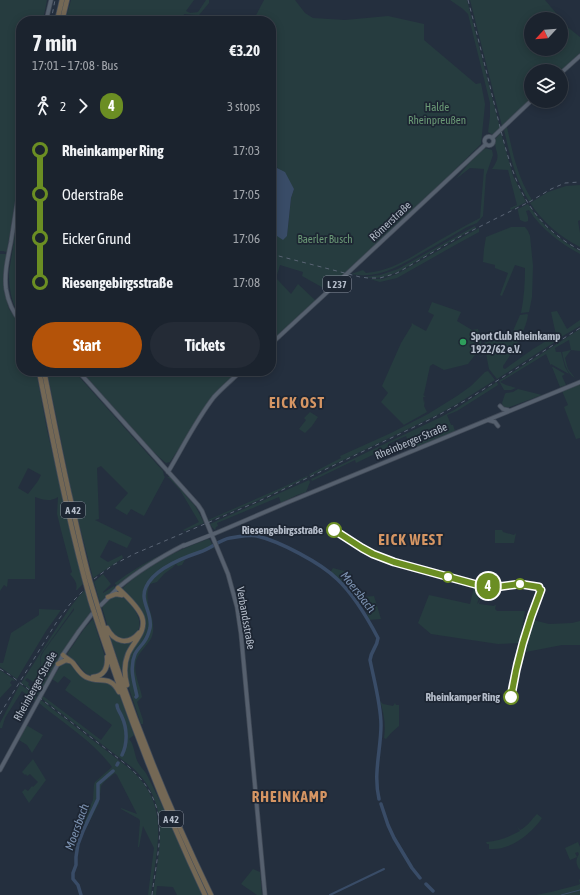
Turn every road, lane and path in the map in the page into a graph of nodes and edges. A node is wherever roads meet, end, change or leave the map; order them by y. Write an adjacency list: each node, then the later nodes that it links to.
1 (51, 0): 4 (main road)
2 (62, 0): 5 (highway)
3 (67, 0): 6 (highway)
4 (47, 16)
5 (58, 16)
6 (63, 16)
7 (580, 56): 8 (main road)
8 (568, 67)
9 (524, 108): 10 (main road)
10 (492, 138): 11 (main road); 11 (main road)
11 (486, 144): 14 (main road, Römerstraße / L 237)
12 (16, 211): 13 (main road)
13 (16, 316)
14 (276, 339)
15 (40, 376): 24 (highway, A 42)
16 (45, 376): 24 (highway, A 42)
17 (82, 376): 26 (main road, Verbandsstraße)
18 (236, 376): 26 (main road)
19 (580, 382): 21 (main road, Rheinberger Straße)
20 (500, 406): 21 (main road)
21 (509, 410): 22 (main road, Rheinberger Straße)
22 (486, 420): 23 (main road); 27 (main road, Rheinberger Straße)
23 (498, 426)
24 (59, 458): 25 (highway, A 42)
25 (60, 465): 33 (highway, A 42); 34 (highway, A 42)
26 (168, 472): 27 (main road, Verbandsstraße)
27 (212, 534): 28 (main road, Rheinberger Straße); 43 (main road, Verbandsstraße)
28 (118, 588): 29 (highway); 30 (main road, Rheinberger Straße); 39 (highway)
29 (122, 594): 30 (highway); 33 (highway)
30 (108, 598): 31 (main road, Rheinberger Straße)
31 (101, 605)
32 (92, 614): 35 (main road, Rheinberger Straße)
33 (100, 616): 39 (highway, A 42)
34 (106, 650): 35 (highway); 38 (highway, A 42)
35 (64, 654): 36 (highway); 37 (main road, Rheinberger Straße)
36 (70, 661): 37 (highway); 38 (highway)
37 (58, 664): 40 (main road, Rheinberger Straße)
38 (124, 700): 41 (highway, A 42)
39 (131, 706): 42 (highway, A 42)
40 (0, 770)
41 (205, 895)
42 (210, 895)
43 (265, 895)

